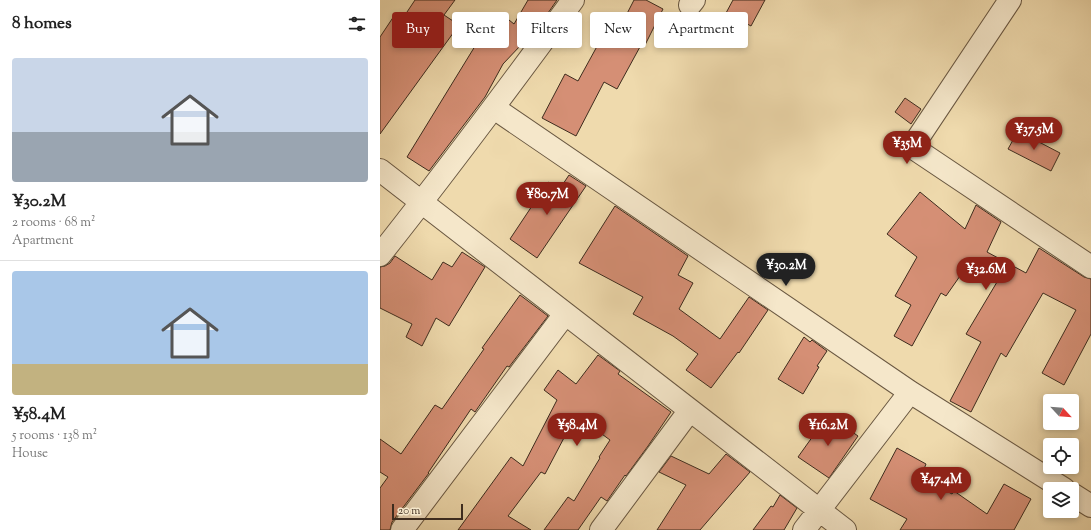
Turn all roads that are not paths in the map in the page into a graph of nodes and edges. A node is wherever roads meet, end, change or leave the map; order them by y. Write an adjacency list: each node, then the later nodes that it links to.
1 (573, 0): 3 (street)
2 (1010, 0): 7 (street)
3 (494, 108): 5 (street); 9 (street)
4 (380, 170): 5 (street)
5 (422, 202): 6 (street); 8 (street)
6 (380, 255)
7 (1091, 267)
8 (565, 314): 10 (street); 15 (street)
9 (910, 392): 11 (street); 14 (street)
10 (690, 410): 14 (street); 16 (street)
11 (1053, 482)
12 (1079, 498): 13 (street)
13 (1091, 506)
14 (819, 510): 17 (street); 18 (street)
15 (402, 530)
16 (601, 530)
17 (804, 530)
18 (845, 530)

